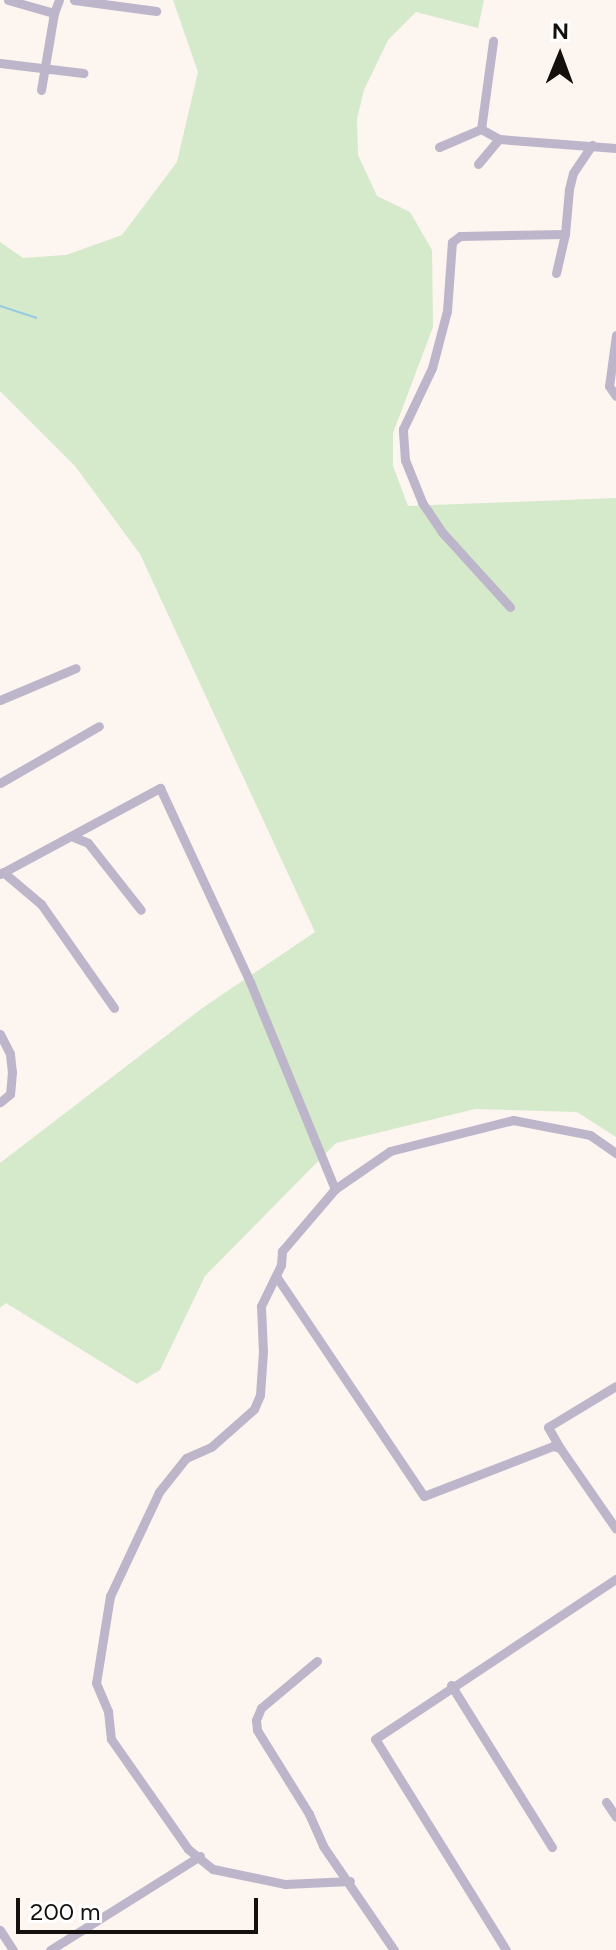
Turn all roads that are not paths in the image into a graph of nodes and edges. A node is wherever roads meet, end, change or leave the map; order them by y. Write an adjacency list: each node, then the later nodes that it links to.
1 (8, 0): 5 (street)
2 (59, 0): 5 (street)
3 (74, 0): 4 (street)
4 (156, 11)
5 (54, 13): 8 (street)
6 (493, 41): 11 (street)
7 (0, 63): 8 (street)
8 (44, 69): 9 (street); 10 (street)
9 (83, 73)
10 (41, 90)
11 (481, 129): 12 (street); 14 (street)
12 (499, 139): 13 (street); 16 (street)
13 (592, 145): 15 (street); 17 (street)
14 (439, 147)
15 (616, 148)
16 (478, 164)
17 (565, 234): 18 (street); 21 (street)
18 (556, 273)
19 (616, 335): 20 (street)
20 (616, 396)
21 (510, 607)
22 (76, 668): 23 (street)
23 (0, 700)
24 (99, 726): 25 (street)
25 (0, 783)
26 (71, 836): 27 (street); 28 (street); 33 (street)
27 (2, 873): 29 (street)
28 (141, 910)
29 (114, 1008)
30 (0, 1034): 31 (street)
31 (0, 1102)
32 (616, 1153): 33 (street)
33 (335, 1189): 34 (street)
34 (276, 1276): 36 (street); 44 (street)
35 (616, 1386): 36 (street)
36 (560, 1448): 37 (street)
37 (615, 1522)
38 (616, 1579): 40 (street)
39 (317, 1661): 45 (street)
40 (451, 1685): 43 (street); 50 (street)
41 (606, 1802): 42 (street)
42 (616, 1817)
43 (552, 1847)
44 (200, 1856): 45 (street); 48 (street)
45 (350, 1881): 49 (street)
46 (0, 1930): 47 (street)
47 (13, 1950)
48 (50, 1950)
49 (394, 1950)
50 (506, 1950)

